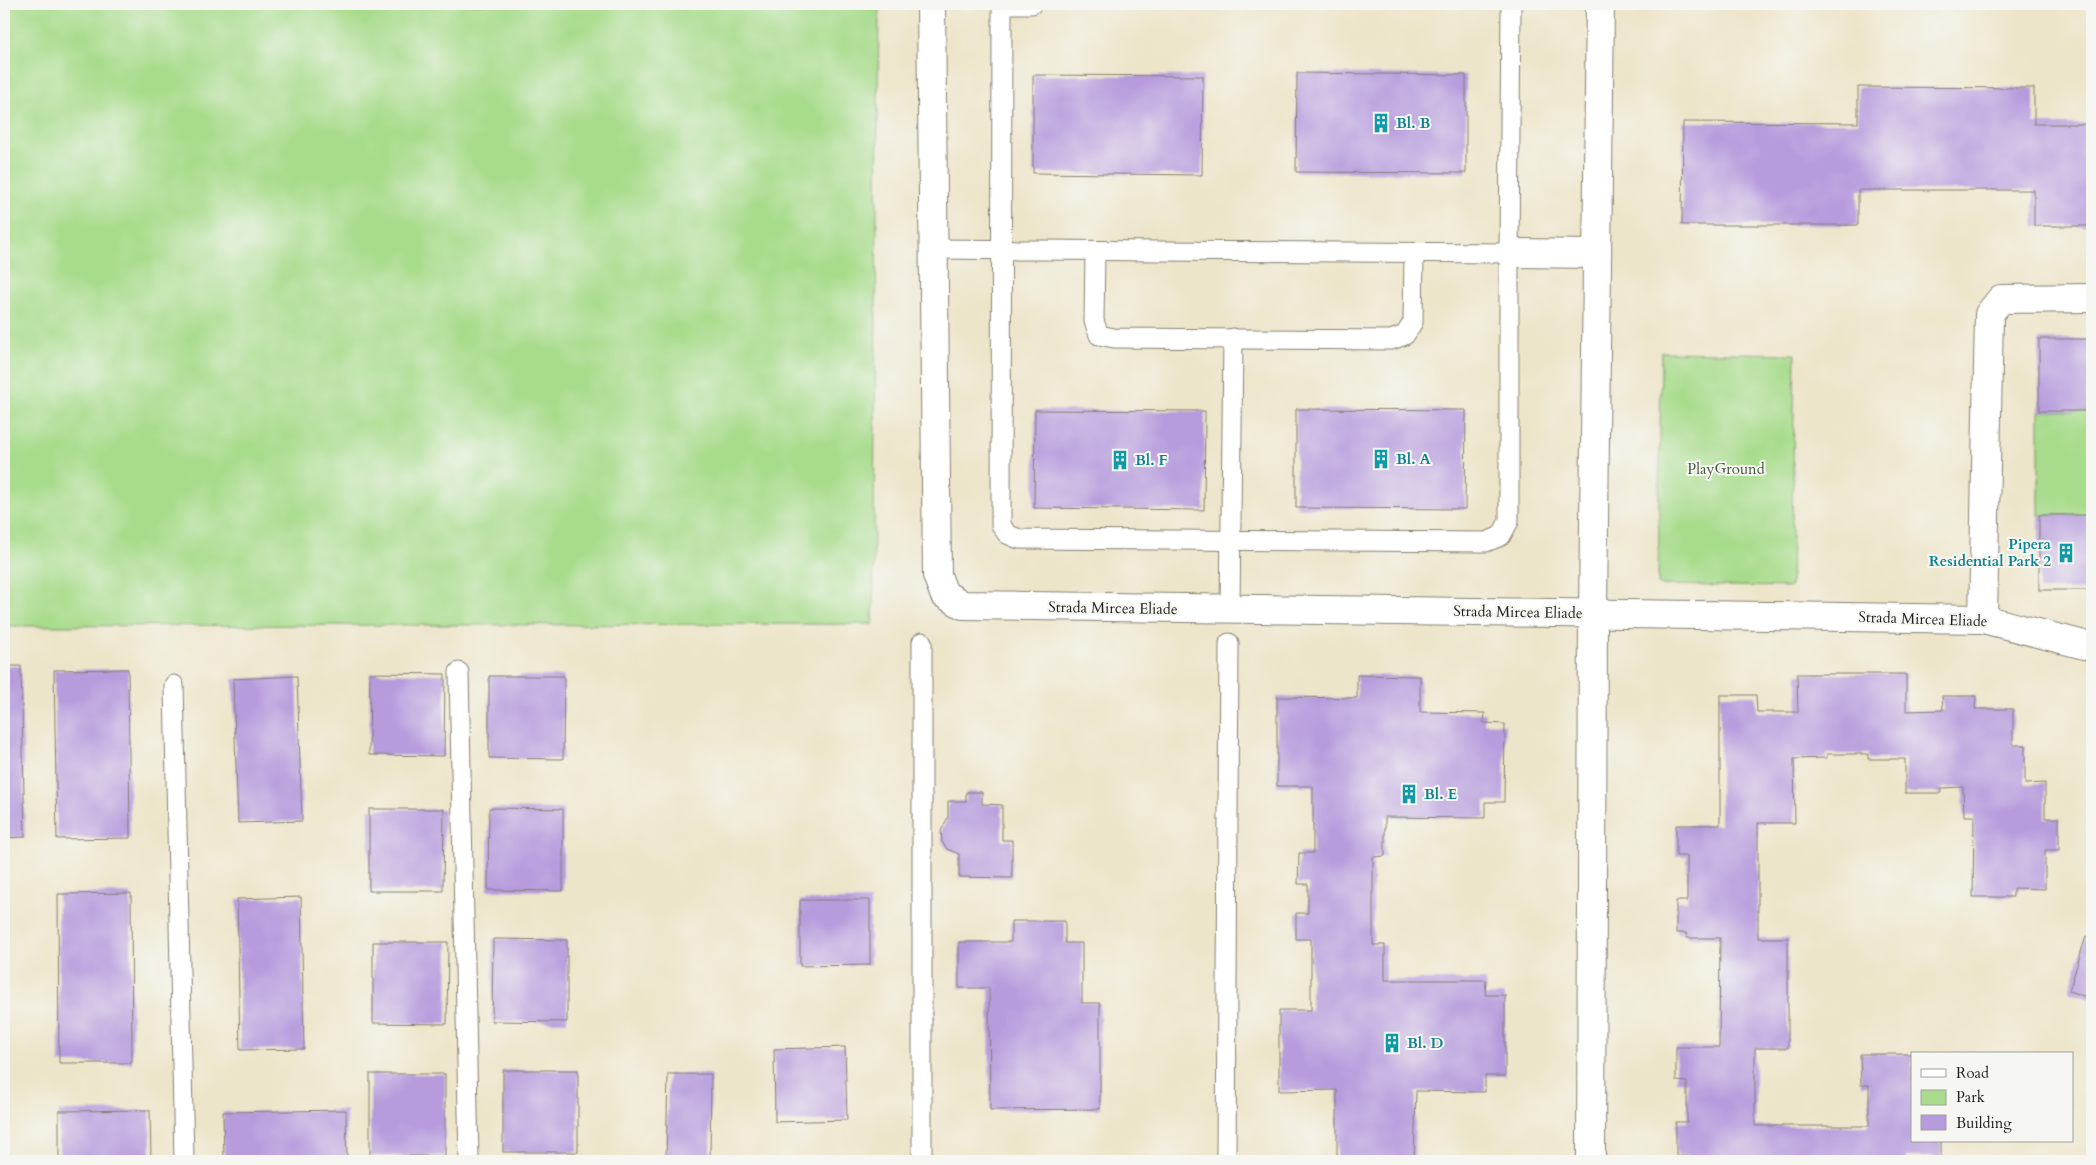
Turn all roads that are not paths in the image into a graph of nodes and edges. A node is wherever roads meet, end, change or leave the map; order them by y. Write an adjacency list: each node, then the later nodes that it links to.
1 (931, 4): 6 (street)
2 (1002, 4): 3 (lane); 7 (lane)
3 (1032, 4)
4 (1511, 4): 10 (lane)
5 (1600, 4): 11 (street)
6 (934, 249): 7 (lane); 15 (street, Strada Mircea Eliade)
7 (1002, 250): 8 (lane); 14 (lane)
8 (1095, 251): 9 (lane); 13 (lane)
9 (1414, 253): 10 (lane); 13 (lane)
10 (1509, 253): 11 (street); 14 (lane)
11 (1596, 254): 16 (street)
12 (2092, 298): 17 (street)
13 (1233, 338): 14 (lane)
14 (1230, 540): 15 (lane)
15 (1230, 609): 16 (street, Strada Mircea Eliade)
16 (1593, 613): 17 (street, Strada Mircea Eliade); 27 (street)
17 (1983, 619): 20 (street, Strada Mircea Eliade)
18 (922, 642): 25 (lane)
19 (1229, 644): 26 (lane)
20 (2092, 647)
21 (459, 672): 24 (lane)
22 (174, 684): 23 (lane)
23 (184, 1161)
24 (469, 1161)
25 (922, 1161)
26 (1226, 1161)
27 (1591, 1161)

